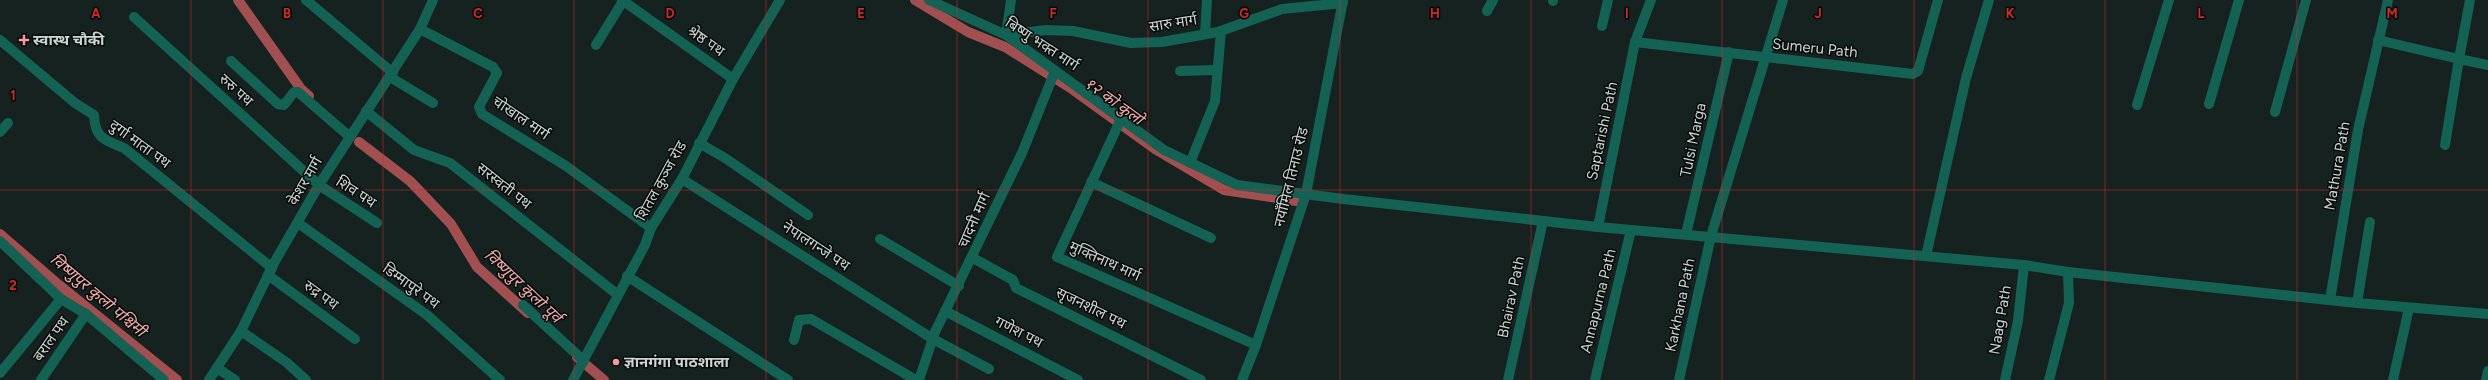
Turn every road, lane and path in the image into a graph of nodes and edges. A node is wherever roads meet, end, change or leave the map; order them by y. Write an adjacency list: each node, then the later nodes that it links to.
1 (306, 0): 38 (street)
2 (433, 0): 23 (street, केशर मार्ग)
3 (780, 0): 40 (street, शितल कुञ्ज रोड)
4 (929, 0): 26 (street, बिष्णु भक्त मार्ग)
5 (1011, 0): 26 (street)
6 (1207, 0): 25 (street)
7 (1493, 0): 20 (street)
8 (1608, 0): 22 (street)
9 (1651, 0): 29 (street, Saptarishi Path)
10 (1783, 0): 32 (street, Karkhana Path)
11 (1938, 0): 32 (street, Sumeru Path)
12 (1989, 0): 70 (street)
13 (2169, 0): 43 (street)
14 (2239, 0): 42 (street)
15 (2306, 0): 45 (street)
16 (2388, 0): 28 (street, Mathura Path)
17 (2470, 0): 33 (street)
18 (622, 1): 30 (street); 40 (street, श्रेष्ठ पथ)
19 (1343, 1): 24 (street, सारु मार्ग); 56 (street, नयाँमिल तिनाउ रोड)
20 (1487, 11)
21 (134, 17): 55 (street, रुरु पथ)
22 (1602, 26)
23 (420, 29): 38 (street, केशर मार्ग); 63 (street, चोखाल मार्ग)
24 (1221, 31): 25 (street, सारु मार्ग); 36 (street)
25 (1205, 34): 26 (street, सारु मार्ग)
26 (1006, 36): 39 (street, बिष्णु भक्त मार्ग)
27 (0, 40): 73 (street, दुर्गा माता पथ)
28 (2378, 40): 33 (street); 79 (street, Mathura Path)
29 (1635, 42): 31 (street, Sumeru Path); 62 (street, Saptarishi Path)
30 (596, 45)
31 (1729, 52): 32 (street, Sumeru Path); 65 (street, Tulsi Marga)
32 (1765, 57): 66 (street, Karkhana Path)
33 (2459, 59): 35 (street); 51 (street)
34 (231, 61): 49 (street)
35 (2488, 65)
36 (1217, 70): 37 (street); 52 (street)
37 (1180, 71)
38 (391, 75): 41 (street); 44 (street, केशर मार्ग)
39 (1054, 75): 47 (street, बिष्णु भक्त मार्ग); 71 (street, चादनी मार्ग)
40 (733, 79): 50 (street, शितल कुञ्ज रोड)
41 (433, 103)
42 (2209, 104)
43 (2137, 105)
44 (366, 111): 49 (street, केशर मार्ग); 77 (street, सरस्वती पथ)
45 (2275, 112)
46 (8, 122): 48 (street)
47 (1119, 123): 52 (street, बिष्णु भक्त मार्ग); 54 (street, मुक्तिनाथ मार्ग)
48 (0, 132)
49 (350, 137): 55 (street, केशर मार्ग)
50 (699, 143): 53 (street, शितल कुञ्ज रोड); 57 (street)
51 (2445, 145)
52 (1190, 163): 56 (street, बिष्णु भक्त मार्ग)
53 (682, 179): 63 (street, शितल कुञ्ज रोड); 88 (street, नेपालगन्जे पथ)
54 (1091, 182): 67 (street); 90 (street, मुक्तिनाथ मार्ग)
55 (319, 185): 60 (street, केशर मार्ग); 61 (street, शिव पथ)
56 (1306, 194): 58 (street, बिष्णु भक्त मार्ग); 90 (street, नयाँमिल तिनाउ रोड)
57 (808, 215)
58 (1543, 220): 62 (street, बिष्णु भक्त मार्ग); 109 (street, Bhairav Path)
59 (2370, 222): 80 (street)
60 (298, 223): 73 (street, केशर मार्ग); 101 (street, डिम्मापुरे पथ)
61 (377, 223)
62 (1598, 227): 64 (street, बिष्णु भक्त मार्ग)
63 (651, 228): 75 (street, शितल कुञ्ज रोड)
64 (1630, 230): 65 (street, बिष्णु भक्त मार्ग); 110 (street, Annapurna Path)
65 (1686, 234): 66 (street, बिष्णु भक्त मार्ग)
66 (1711, 236): 70 (street, बिष्णु भक्त मार्ग); 111 (street, Karkhana Path)
67 (1212, 238)
68 (880, 240): 76 (street)
69 (0, 242): 78 (street)
70 (1926, 256): 72 (street, बिष्णु भक्त मार्ग)
71 (973, 258): 76 (street, चादनी मार्ग); 107 (street, सृजनशील पथ)
72 (2024, 265): 74 (street, बिष्णु भक्त मार्ग); 112 (street, Naag Path)
73 (270, 272): 86 (street, केशर मार्ग); 87 (street, रुद्र पथ)
74 (2068, 272): 79 (street, बिष्णु भक्त मार्ग); 113 (street)
75 (627, 276): 77 (street, शितल कुञ्ज रोड); 103 (street)
76 (959, 286): 83 (street, चादनी मार्ग)
77 (618, 295): 91 (street, शितल कुञ्ज रोड)
78 (61, 299): 84 (street); 95 (street)
79 (2330, 300): 80 (street, बिष्णु भक्त मार्ग)
80 (2357, 303): 82 (street, बिष्णु भक्त मार्ग)
81 (523, 305): 91 (street)
82 (2409, 308): 85 (street, बिष्णु भक्त मार्ग); 114 (street)
83 (945, 311): 88 (street, चादनी मार्ग); 106 (street, गणेश पथ)
84 (86, 314): 96 (street, बराल पथ); 97 (street)
85 (2488, 314)
86 (240, 331): 92 (street, केशर मार्ग); 100 (street)
87 (355, 339)
88 (933, 339): 93 (street, नेपालगन्जे पथ); 105 (street, चादनी मार्ग)
89 (794, 340): 104 (street)
90 (1256, 345): 108 (street, नयाँमिल तिनाउ रोड)
91 (584, 361): 102 (street, शितल कुञ्ज रोड)
92 (217, 368): 98 (street, केशर मार्ग); 99 (street)
93 (989, 369)
94 (2488, 371): 115 (street)
95 (0, 373)
96 (41, 380)
97 (164, 380)
98 (209, 380)
99 (235, 380)
100 (306, 380)
101 (500, 380)
102 (573, 380)
103 (788, 380)
104 (916, 380)
105 (919, 380)
106 (1078, 380)
107 (1201, 380)
108 (1242, 380)
109 (1508, 380)
110 (1595, 380)
111 (1679, 380)
112 (2005, 380)
113 (2049, 380)
114 (2392, 380)
115 (2486, 380)

